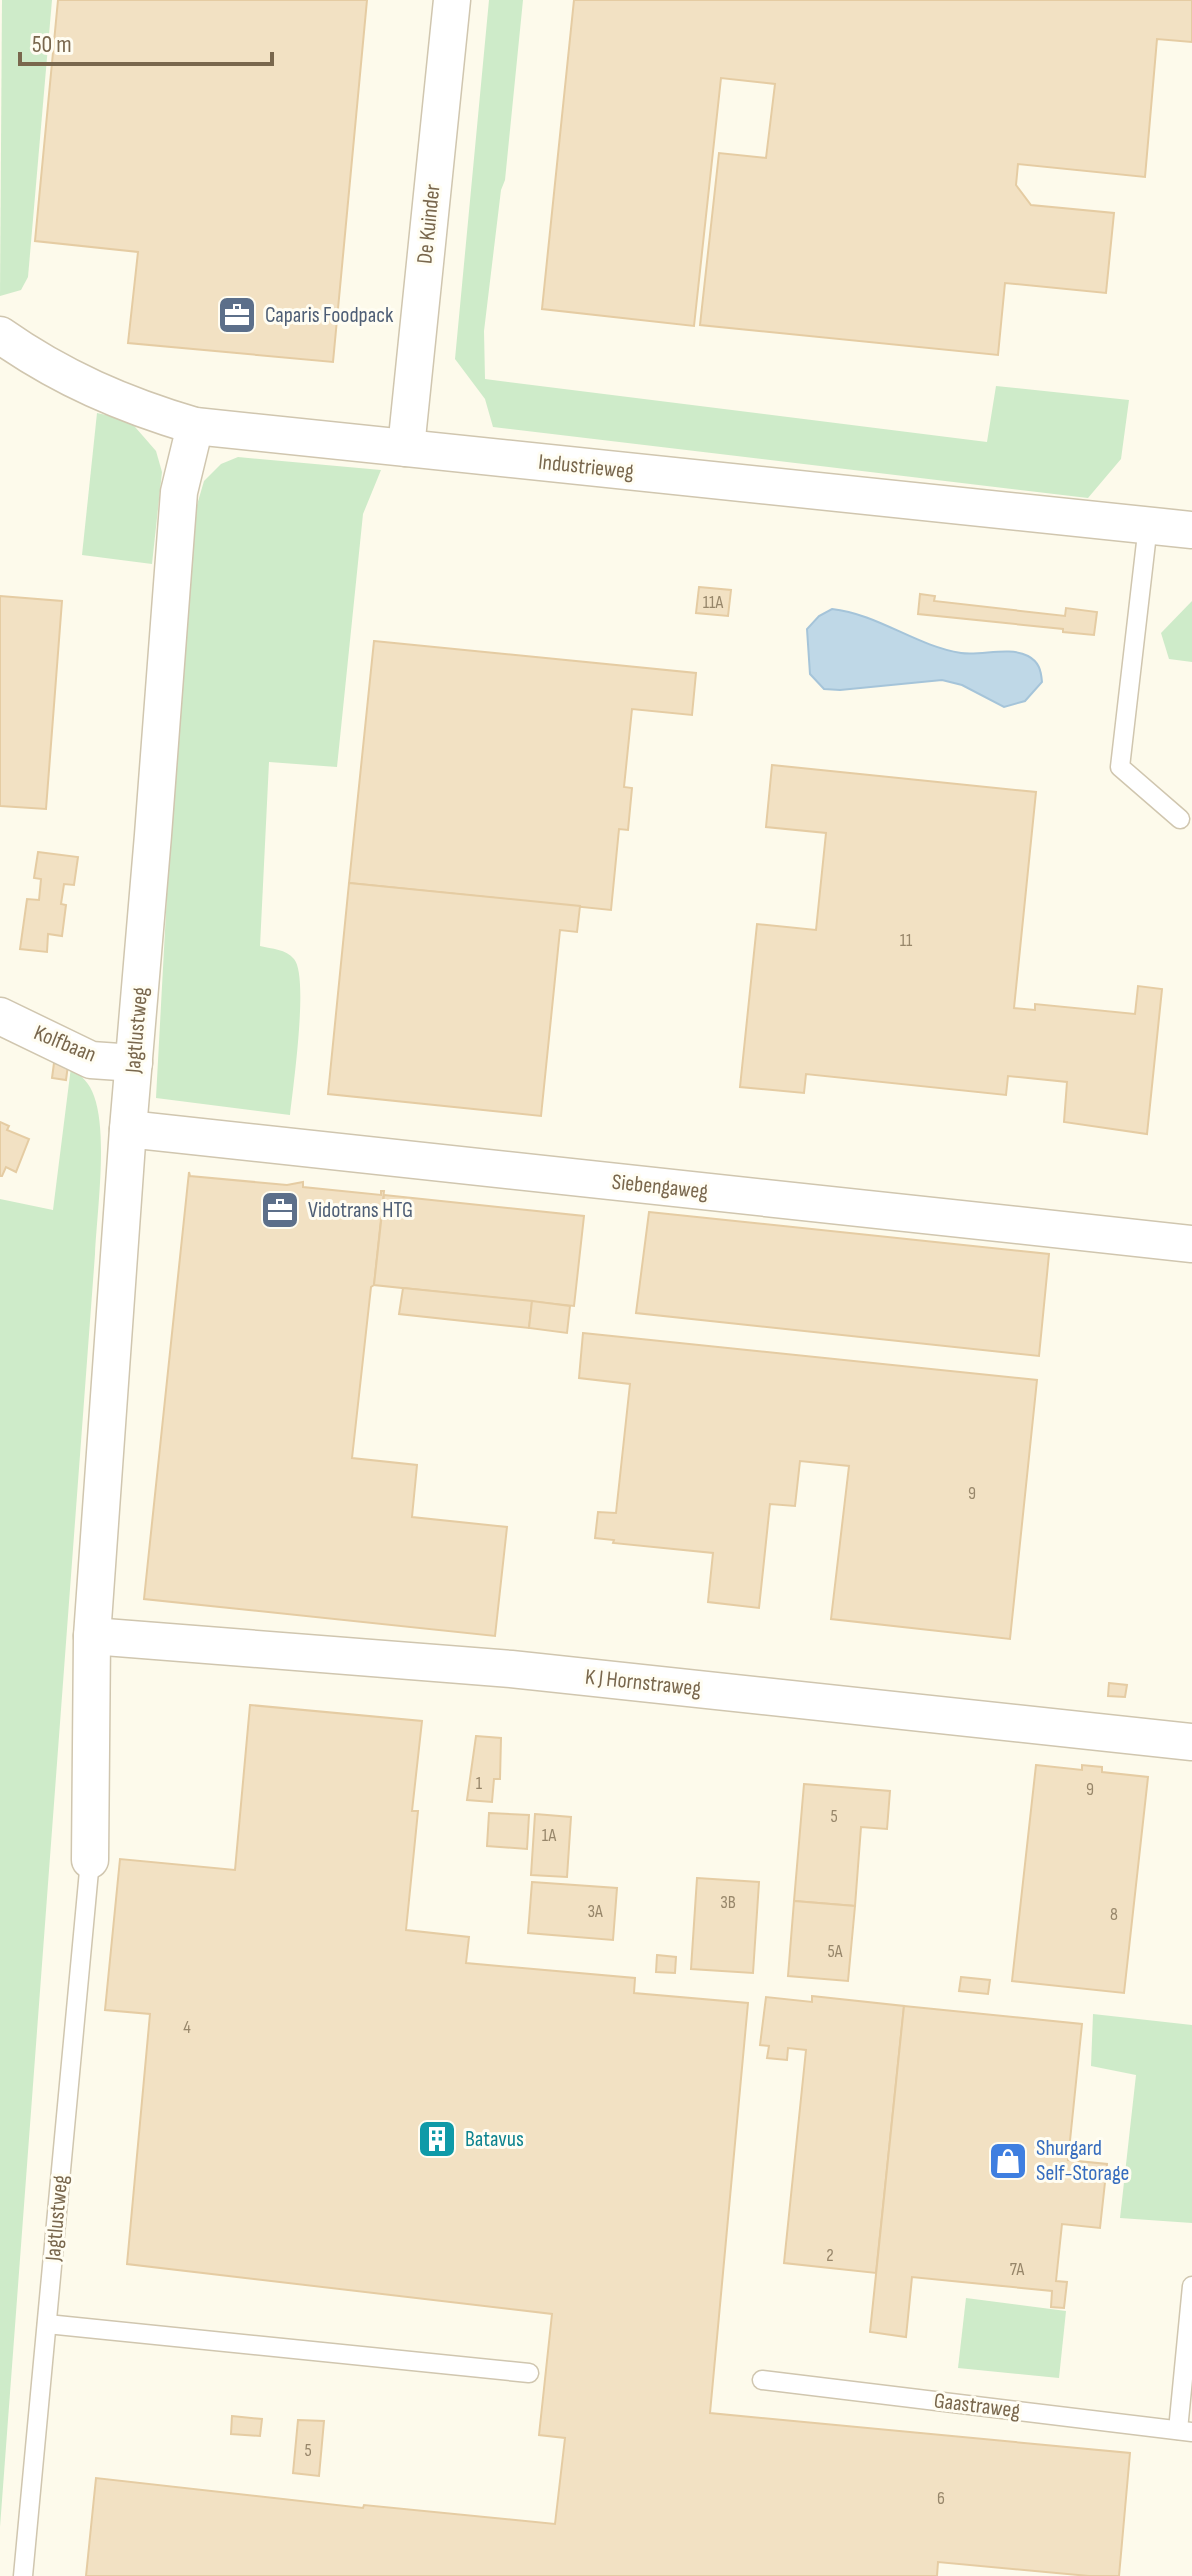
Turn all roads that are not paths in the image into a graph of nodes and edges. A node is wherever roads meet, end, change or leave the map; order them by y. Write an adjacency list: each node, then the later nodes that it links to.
1 (452, 0): 4 (street, De Kuinder)
2 (0, 335): 3 (street, Industrieweg)
3 (195, 426): 4 (street, Industrieweg); 9 (street, Jagtlustweg)
4 (406, 448): 5 (street, Industrieweg)
5 (1148, 525): 6 (street, Industrieweg); 7 (lane)
6 (1192, 530)
7 (1180, 819)
8 (0, 1016): 9 (street, Kolfbaan)
9 (134, 1063): 10 (street, Jagtlustweg)
10 (128, 1129): 11 (street, Siebengaweg); 12 (street, Jagtlustweg)
11 (1192, 1244)
12 (92, 1636): 13 (street, K J Hornstraweg); 14 (street, Jagtlustweg)
13 (1192, 1742)
14 (90, 1860): 16 (lane, Jagtlustweg)
15 (1192, 2286): 19 (lane)
16 (47, 2324): 17 (lane); 20 (lane, Jagtlustweg)
17 (529, 2373)
18 (762, 2380): 19 (lane, Gaastraweg)
19 (1185, 2431)
20 (23, 2576)

